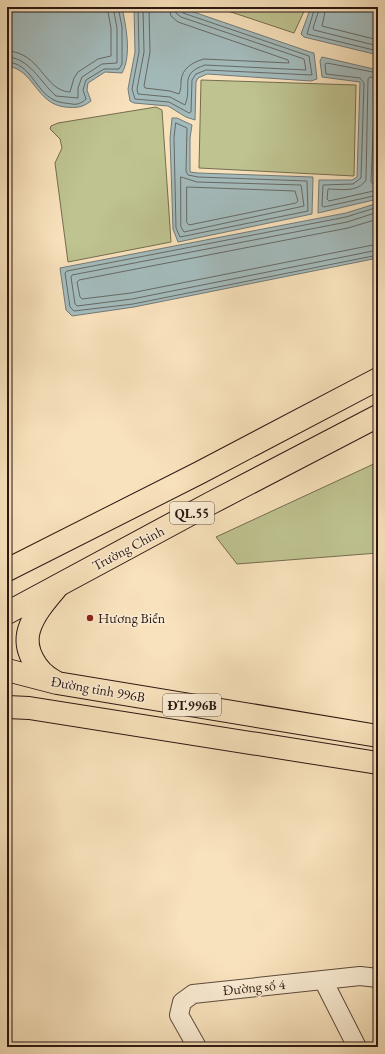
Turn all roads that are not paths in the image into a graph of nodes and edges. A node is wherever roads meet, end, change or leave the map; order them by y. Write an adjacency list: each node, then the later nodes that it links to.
1 (378, 379): 3 (main road, QL.55)
2 (378, 416): 4 (main road, Trường Chinh / QL.55)
3 (11, 567)
4 (58, 586): 5 (main road, Trường Chinh / QL.55); 7 (main road)
5 (7, 613)
6 (7, 670): 7 (main road, Đường tỉnh 996B / ĐT.996B)
7 (57, 683): 9 (main road, Đường tỉnh 996B / ĐT.996B)
8 (7, 707): 10 (main road, Đường tỉnh 996B / ĐT.996B)
9 (378, 736)
10 (378, 763)
11 (378, 978): 12 (street, Đường số 4)
12 (323, 980): 13 (street, Đường số 4); 14 (street)
13 (197, 1047)
14 (357, 1047)

